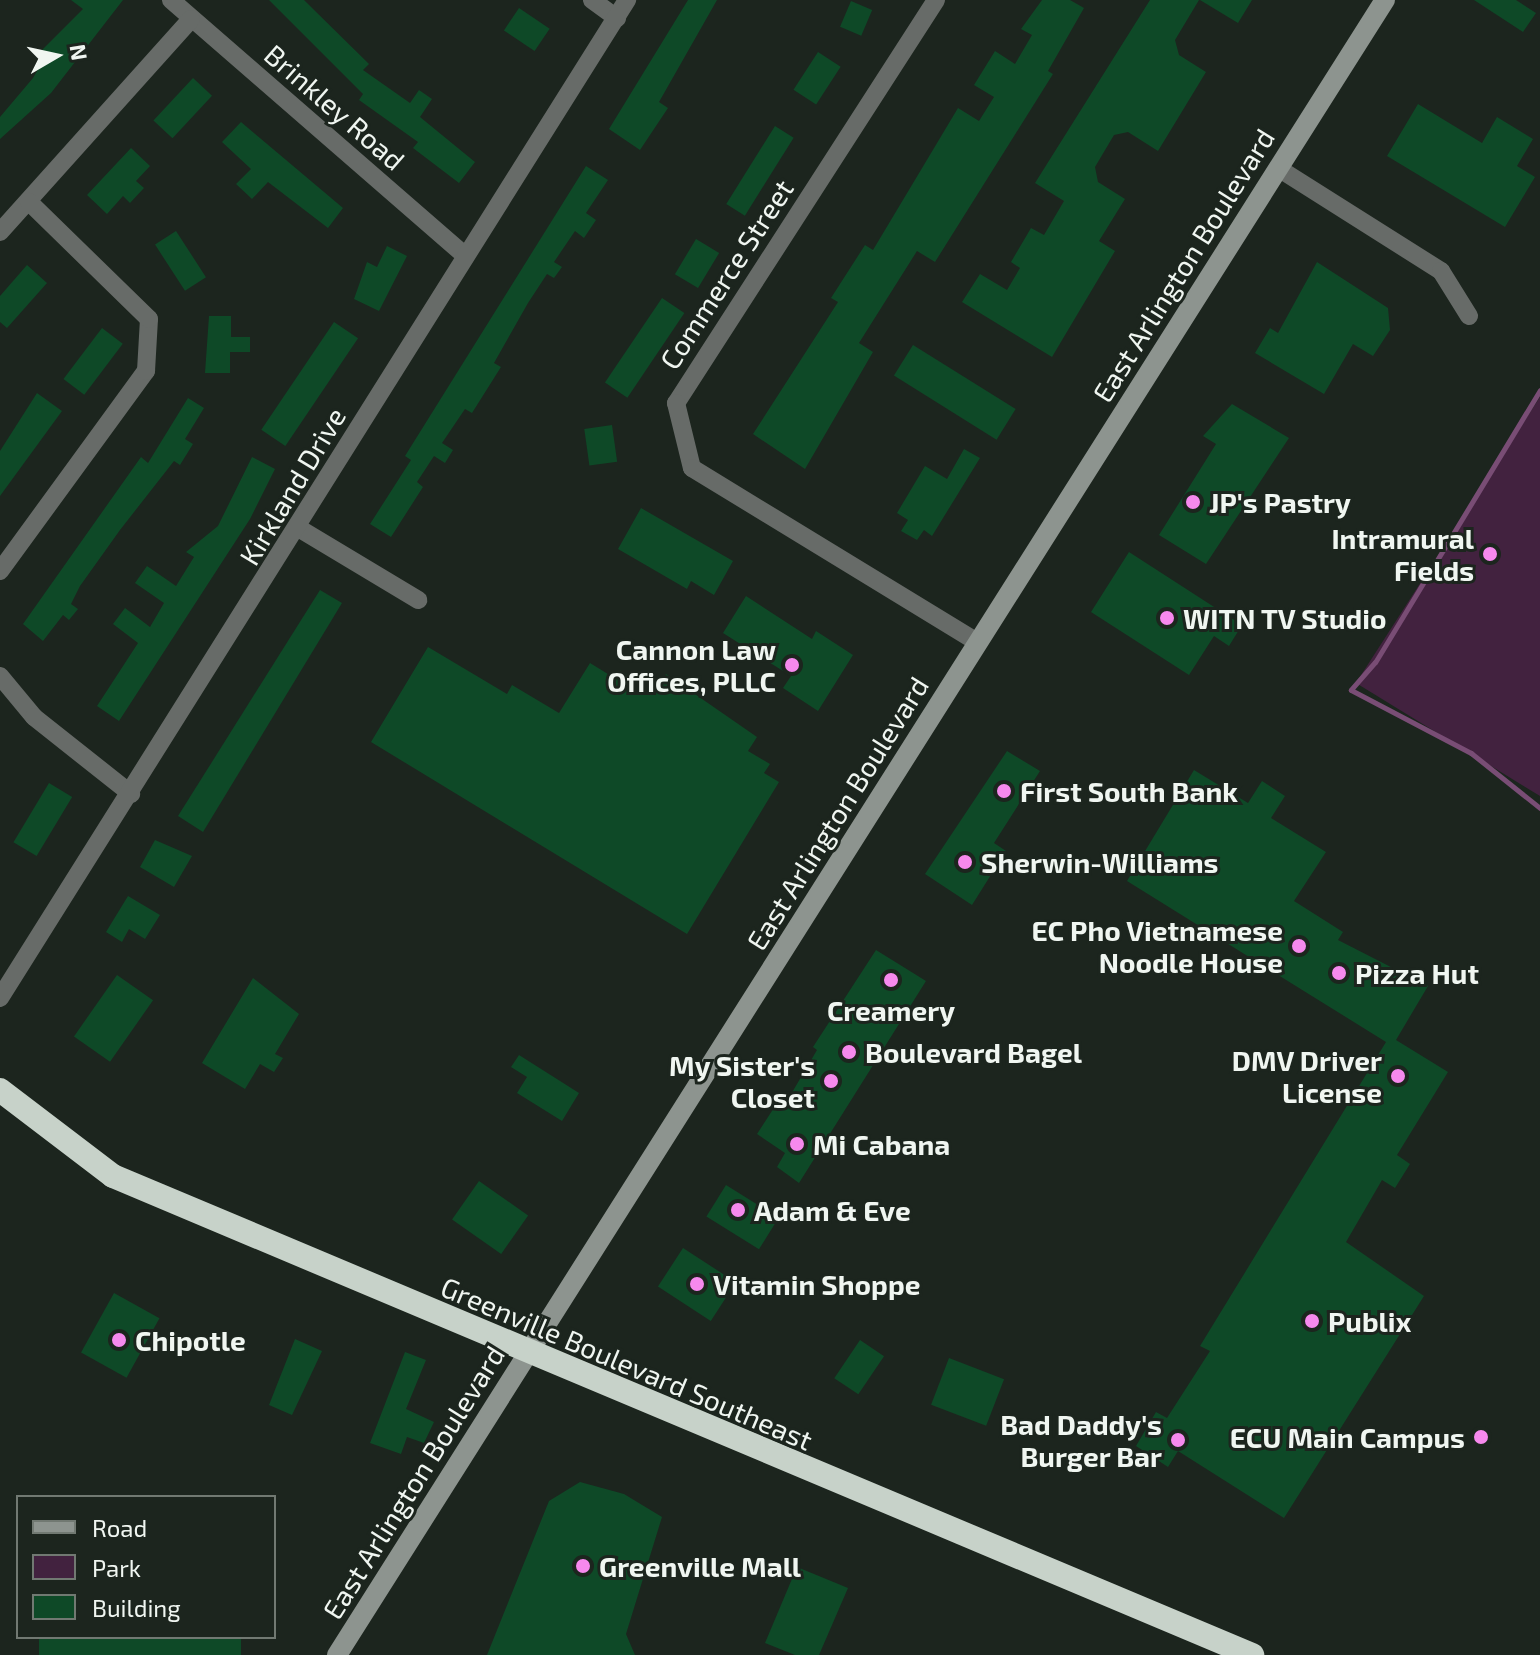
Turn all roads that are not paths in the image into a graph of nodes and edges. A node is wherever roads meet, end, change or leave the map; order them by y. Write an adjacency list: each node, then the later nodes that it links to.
1 (171, 0): 7 (street, Brinkley Road)
2 (592, 0): 6 (street)
3 (627, 0): 6 (street, Kirkland Drive)
4 (936, 0): 16 (street, Commerce Street)
5 (1385, 0): 8 (main road, East Arlington Boulevard)
6 (617, 18): 11 (street, Kirkland Drive)
7 (191, 19): 9 (street); 11 (street, Brinkley Road)
8 (1278, 168): 12 (street); 16 (main road, East Arlington Boulevard)
9 (29, 202): 10 (street); 14 (street)
10 (0, 232)
11 (464, 255): 13 (street, Kirkland Drive)
12 (1469, 316)
13 (300, 529): 15 (street); 18 (street, Kirkland Drive)
14 (0, 571)
15 (418, 600)
16 (977, 642): 21 (main road, East Arlington Boulevard)
17 (0, 676): 18 (street)
18 (131, 794): 19 (street, Kirkland Drive)
19 (0, 998)
20 (0, 1090): 21 (highway, Greenville Boulevard Southeast)
21 (527, 1355): 22 (main road, East Arlington Boulevard); 23 (highway, Greenville Boulevard Southeast)
22 (337, 1655)
23 (1252, 1655)

